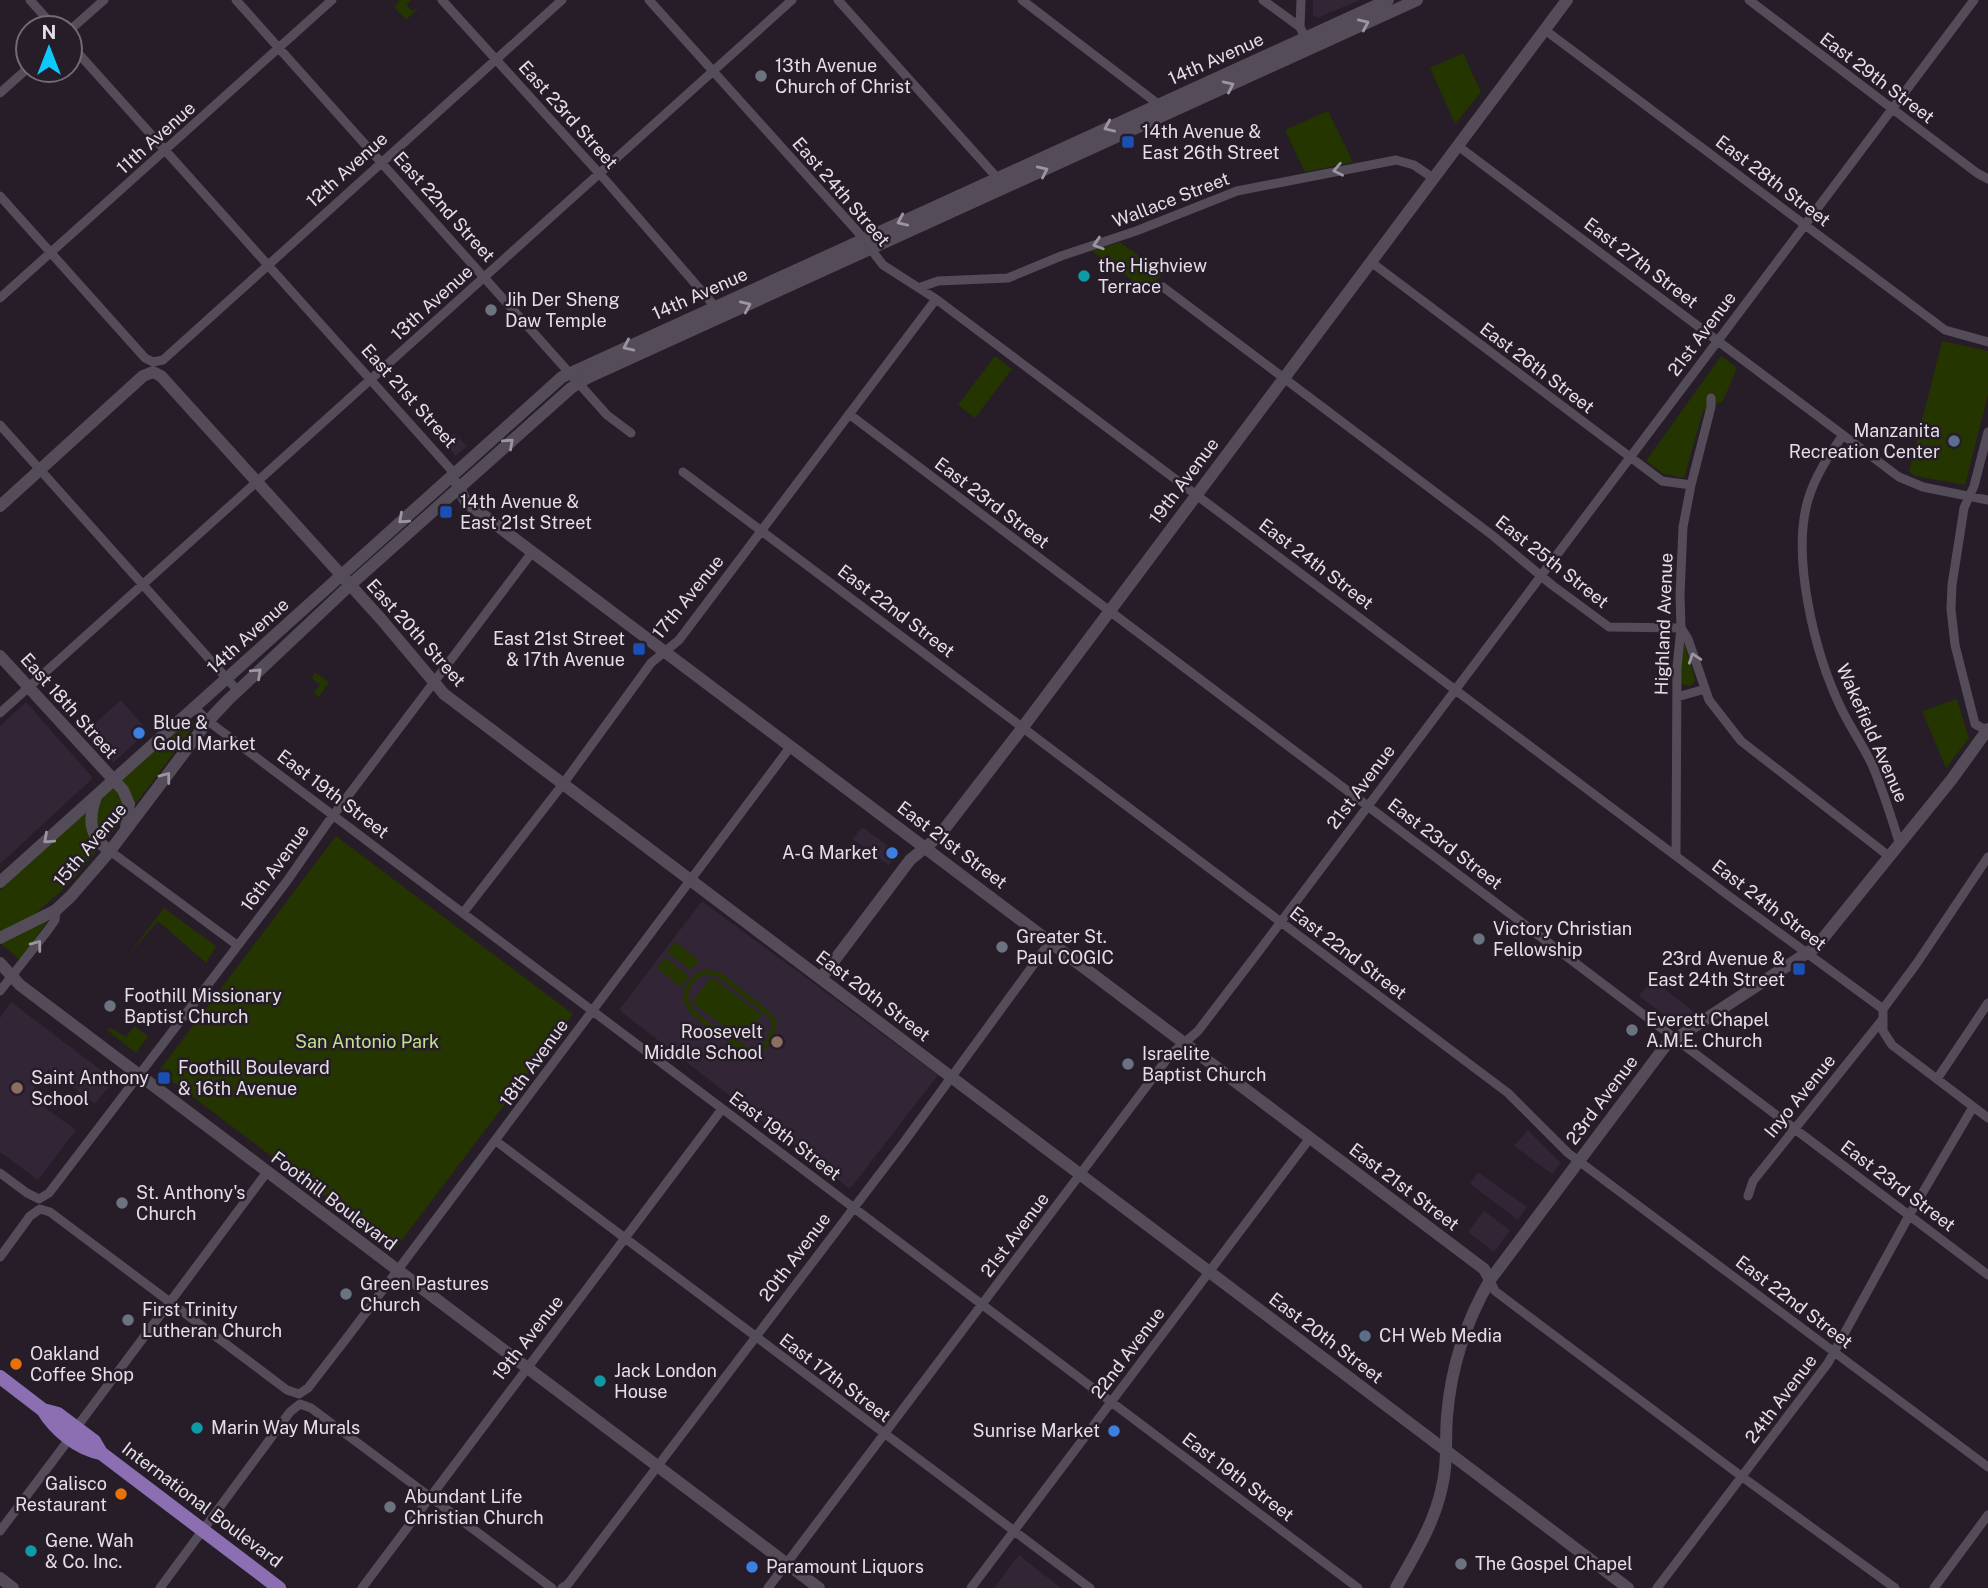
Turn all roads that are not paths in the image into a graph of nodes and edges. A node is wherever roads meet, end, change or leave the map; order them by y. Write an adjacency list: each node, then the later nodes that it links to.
1 (30, 0): 18 (street)
2 (104, 0): 19 (street)
3 (236, 0): 22 (street, East 22nd Street)
4 (332, 0): 22 (street, 11th Avenue)
5 (442, 0): 23 (street, East 23rd Street)
6 (562, 0): 23 (street, 12th Avenue)
7 (649, 0): 25 (street, East 24th Street)
8 (792, 0): 25 (street, 13th Avenue)
9 (838, 0): 36 (street)
10 (1022, 0): 28 (street)
11 (1264, 0): 21 (street)
12 (1301, 0): 21 (street)
13 (1388, 0): 21 (street, 14th Avenue)
14 (1418, 0): 21 (street, 14th Avenue, one-way to 14)
15 (1567, 0): 20 (street, 19th Avenue)
16 (1748, 0): 29 (street, East 29th Street)
17 (1974, 0): 29 (street, 21st Avenue)
18 (42, 14)
19 (84, 18)
20 (1545, 30): 30 (street, 19th Avenue); 38 (street, East 28th Street)
21 (1305, 38): 28 (street, 14th Avenue)
22 (279, 47): 31 (street, 11th Avenue); 32 (street, East 22nd Street)
23 (496, 59): 32 (street, 12th Avenue); 33 (street, East 23rd Street)
24 (84, 60): 31 (street, East 21st Street)
25 (713, 71): 33 (street, 13th Avenue); 39 (street, East 24th Street)
26 (14, 80): 27 (street)
27 (0, 93)
28 (1163, 109): 36 (street, 14th Avenue)
29 (1893, 109): 35 (street, East 29th Street); 38 (street, 21st Avenue)
30 (1458, 146): 34 (street, 19th Avenue); 49 (street, East 27th Street)
31 (165, 150): 40 (street, 11th Avenue); 42 (street, East 21st Street)
32 (383, 163): 42 (street, 12th Avenue); 43 (street, East 22nd Street)
33 (599, 173): 43 (street, 13th Avenue); 48 (street, East 23rd Street)
34 (1433, 178): 41 (street, 19th Avenue); 44 (street, Wallace Street, one-way to 44)
35 (1988, 178)
36 (1001, 183): 39 (street, 14th Avenue)
37 (0, 196): 40 (street, East 20th Street)
38 (1804, 225): 49 (street, 21st Avenue); 50 (street, East 28th Street)
39 (866, 244): 44 (street, East 24th Street); 48 (street, 14th Avenue)
40 (52, 253): 46 (street, 11th Avenue); 51 (street, East 20th Street)
41 (1371, 261): 53 (street, 19th Avenue); 61 (street, East 26th Street)
42 (268, 264): 51 (street, 12th Avenue); 54 (street, East 21st Street)
43 (485, 276): 52 (street, East 22nd Street); 54 (street, 13th Avenue)
44 (921, 287): 47 (street, East 24th Street)
45 (1163, 287): 53 (street, East 25th Street)
46 (0, 298)
47 (936, 299): 56 (street, 17th Avenue); 68 (street, East 24th Street)
48 (719, 311): 52 (street, 14th Avenue)
49 (1717, 341): 60 (street, East 27th Street); 61 (street, 21st Avenue)
50 (1988, 341)
51 (153, 368): 62 (street, 12th Avenue); 65 (street, East 20th Street)
52 (575, 377): 59 (street, East 22nd Street); 64 (street, 14th Avenue); 67 (street, 14th Avenue, one-way to 52)
53 (1284, 378): 68 (street, 19th Avenue); 75 (street, East 25th Street)
54 (370, 379): 64 (street, East 21st Street); 65 (street, 13th Avenue)
55 (1711, 398): 66 (street, Highland Avenue)
56 (849, 414): 72 (street, 17th Avenue); 78 (street, East 23rd Street)
57 (0, 425): 62 (street)
58 (1988, 432): 69 (street)
59 (631, 433)
60 (1843, 435): 69 (street, East 27th Street); 101 (street, Wakefield Avenue)
61 (1629, 457): 66 (street, East 26th Street); 75 (street, 21st Avenue)
62 (39, 470): 71 (street, 12th Avenue); 76 (street)
63 (683, 472): 72 (street, East 22nd Street)
64 (454, 473): 67 (street, East 21st Street); 74 (street, 14th Avenue, one-way to 74)
65 (256, 481): 74 (street, East 20th Street); 76 (street, 13th Avenue)
66 (1690, 485): 79 (street, Highland Avenue)
67 (458, 488): 73 (street, East 21st Street); 77 (street, 14th Avenue)
68 (1195, 494): 78 (street, 19th Avenue); 86 (street, East 24th Street)
69 (1969, 496): 70 (street, East 27th Street); 93 (street)
70 (1988, 500)
71 (0, 506)
72 (761, 530): 80 (street, 17th Avenue); 92 (street, East 22nd Street)
73 (533, 551): 80 (street, East 21st Street); 83 (street, 16th Avenue)
74 (340, 575): 77 (street, East 20th Street); 82 (street, 14th Avenue)
75 (1541, 575): 79 (street, East 25th Street); 86 (street, 21st Avenue)
76 (141, 583): 82 (street); 84 (street, 13th Avenue)
77 (349, 586): 83 (street, East 20th Street); 87 (street, 14th Avenue, one-way to 77)
78 (1109, 610): 92 (street, 19th Avenue); 98 (street, East 23rd Street)
79 (1681, 628): 85 (street, one-way to 79); 88 (street, Highland Avenue)
80 (665, 651): 94 (street, East 21st Street); 96 (street, 17th Avenue)
81 (0, 656): 84 (street, East 18th Street)
82 (227, 679): 87 (street); 89 (street, 14th Avenue)
83 (435, 682): 96 (street, East 20th Street); 99 (street, 16th Avenue)
84 (28, 688): 90 (street, 13th Avenue); 95 (street, East 18th Street)
85 (1705, 689): 88 (street); 105 (street)
86 (1455, 690): 98 (street, 21st Avenue); 104 (street, East 24th Street)
87 (238, 691): 91 (street, 14th Avenue)
88 (1677, 696): 104 (street, Highland Avenue)
89 (194, 707): 91 (street, East 19th Street); 95 (street, 14th Avenue)
90 (0, 713)
91 (208, 721): 99 (street, East 19th Street); 100 (street, 15th Avenue, one-way to 91)
92 (1023, 727): 102 (street, 19th Avenue); 111 (street, East 22nd Street)
93 (1988, 730): 101 (street, 23rd Avenue)
94 (791, 746): 102 (street, East 21st Street); 107 (street, 18th Avenue)
95 (113, 780): 97 (street, 14th Avenue); 100 (street, East 18th Street)
96 (563, 784): 107 (street, East 20th Street); 110 (street, 17th Avenue)
97 (96, 795): 103 (street); 108 (street, 14th Avenue, one-way to 108)
98 (1368, 805): 111 (street, 21st Avenue); 123 (street, East 23rd Street)
99 (334, 815): 110 (street, East 19th Street); 114 (street, 16th Avenue)
100 (125, 831): 103 (street, 15th Avenue)
101 (1900, 845): 105 (street, 23rd Avenue)
102 (926, 847): 113 (street, East 21st Street); 118 (street, 19th Avenue)
103 (110, 851): 109 (street, 15th Avenue); 114 (street)
104 (1676, 855): 115 (street, East 24th Street)
105 (1890, 857): 115 (street, 23rd Avenue)
106 (1988, 857): 122 (street, Inyo Avenue)
107 (690, 881): 118 (street, East 20th Street); 121 (street, 18th Avenue)
108 (0, 882)
109 (56, 910): 112 (street); 117 (street, 15th Avenue, one-way to 109)
110 (463, 913): 121 (street, East 19th Street)
111 (1281, 922): 124 (street, 21st Avenue); 134 (street, East 22nd Street)
112 (0, 938)
113 (1050, 942): 124 (street, East 21st Street); 126 (street, 20th Avenue)
114 (237, 945): 125 (street, 16th Avenue)
115 (1806, 953): 122 (street, East 24th Street); 123 (street, 23rd Avenue)
116 (0, 963): 117 (street, Foothill Boulevard)
117 (12, 976): 119 (street, 15th Avenue); 125 (street, Foothill Boulevard)
118 (821, 978): 126 (street, East 20th Street)
119 (0, 991)
120 (1988, 1003): 127 (street)
121 (592, 1010): 129 (street, East 19th Street); 133 (street, 18th Avenue)
122 (1882, 1015): 127 (street, East 24th Street); 131 (street, Inyo Avenue)
123 (1676, 1038): 131 (street, East 23rd Street); 134 (street, 23rd Avenue)
124 (1184, 1043): 132 (street, East 21st Street); 137 (street, 21st Avenue)
125 (138, 1074): 135 (street, Foothill Boulevard); 139 (street, 16th Avenue)
126 (951, 1077): 137 (street, East 20th Street); 140 (street, 20th Avenue)
127 (1937, 1079): 128 (street, East 24th Street)
128 (1973, 1107): 130 (street, East 24th Street); 141 (street, 24th Avenue)
129 (722, 1109): 140 (street, East 19th Street); 142 (street, 19th Avenue)
130 (1988, 1118)
131 (1795, 1128): 138 (street, Inyo Avenue); 141 (street, East 23rd Street)
132 (1310, 1138): 145 (street, 22nd Avenue); 147 (street, East 21st Street)
133 (496, 1140): 142 (street, East 17th Street); 144 (street, 18th Avenue)
134 (1579, 1160): 147 (street, 23rd Avenue); 151 (street, East 22nd Street)
135 (267, 1172): 144 (street, Foothill Boulevard); 148 (street)
136 (0, 1173): 139 (street)
137 (1080, 1175): 145 (street, East 20th Street); 149 (street, 21st Avenue)
138 (1748, 1196)
139 (39, 1204): 143 (street, 16th Avenue); 148 (street)
140 (853, 1206): 149 (street, East 19th Street); 150 (street, 20th Avenue)
141 (1910, 1214): 146 (street, East 23rd Street); 151 (street, 24th Avenue)
142 (625, 1237): 150 (street, East 17th Street); 152 (street, 19th Avenue)
143 (0, 1257)
144 (397, 1270): 152 (street, Foothill Boulevard); 154 (street, 18th Avenue)
145 (1209, 1273): 155 (street, 22nd Avenue); 158 (street, East 20th Street)
146 (1988, 1275)
147 (1490, 1280): 158 (street, 23rd Avenue); 161 (street, East 21st Street)
148 (170, 1302): 154 (street); 156 (street)
149 (983, 1304): 155 (street, East 19th Street); 157 (street, 21st Avenue)
150 (754, 1337): 157 (street, East 17th Street); 159 (street, 20th Avenue)
151 (1834, 1352): 160 (street, East 22nd Street); 161 (street, 24th Avenue)
152 (527, 1367): 159 (street, Foothill Boulevard); 162 (street, 19th Avenue)
153 (0, 1377): 156 (main road, International Boulevard)
154 (300, 1399): 162 (street); 164 (street, 18th Avenue)
155 (1111, 1402): 166 (street, 22nd Avenue); 179 (street, East 19th Street)
156 (73, 1433): 164 (main road, International Boulevard); 165 (street)
157 (884, 1433): 166 (street, East 17th Street); 167 (street, 21st Avenue)
158 (1447, 1450): 180 (street, 23rd Avenue); 181 (street, East 20th Street)
159 (657, 1465): 167 (street, Foothill Boulevard); 174 (street, 20th Avenue)
160 (1988, 1467)
161 (1741, 1476): 182 (street, 24th Avenue); 183 (street, East 21st Street)
162 (430, 1498): 172 (street, 19th Avenue); 173 (street)
163 (1988, 1514): 184 (street)
164 (202, 1530): 170 (street, 18th Avenue); 171 (main road, International Boulevard)
165 (0, 1531)
166 (1014, 1531): 177 (street, 22nd Avenue); 178 (street, East 17th Street)
167 (786, 1563): 175 (street, 21st Avenue); 176 (street, Foothill Boulevard)
168 (0, 1578): 169 (street)
169 (13, 1588)
170 (160, 1588)
171 (279, 1588)
172 (362, 1588)
173 (552, 1588)
174 (562, 1588)
175 (768, 1588)
176 (819, 1588)
177 (971, 1588)
178 (1090, 1588)
179 (1358, 1588)
180 (1396, 1588)
181 (1628, 1588)
182 (1657, 1588)
183 (1895, 1588)
184 (1934, 1588)

